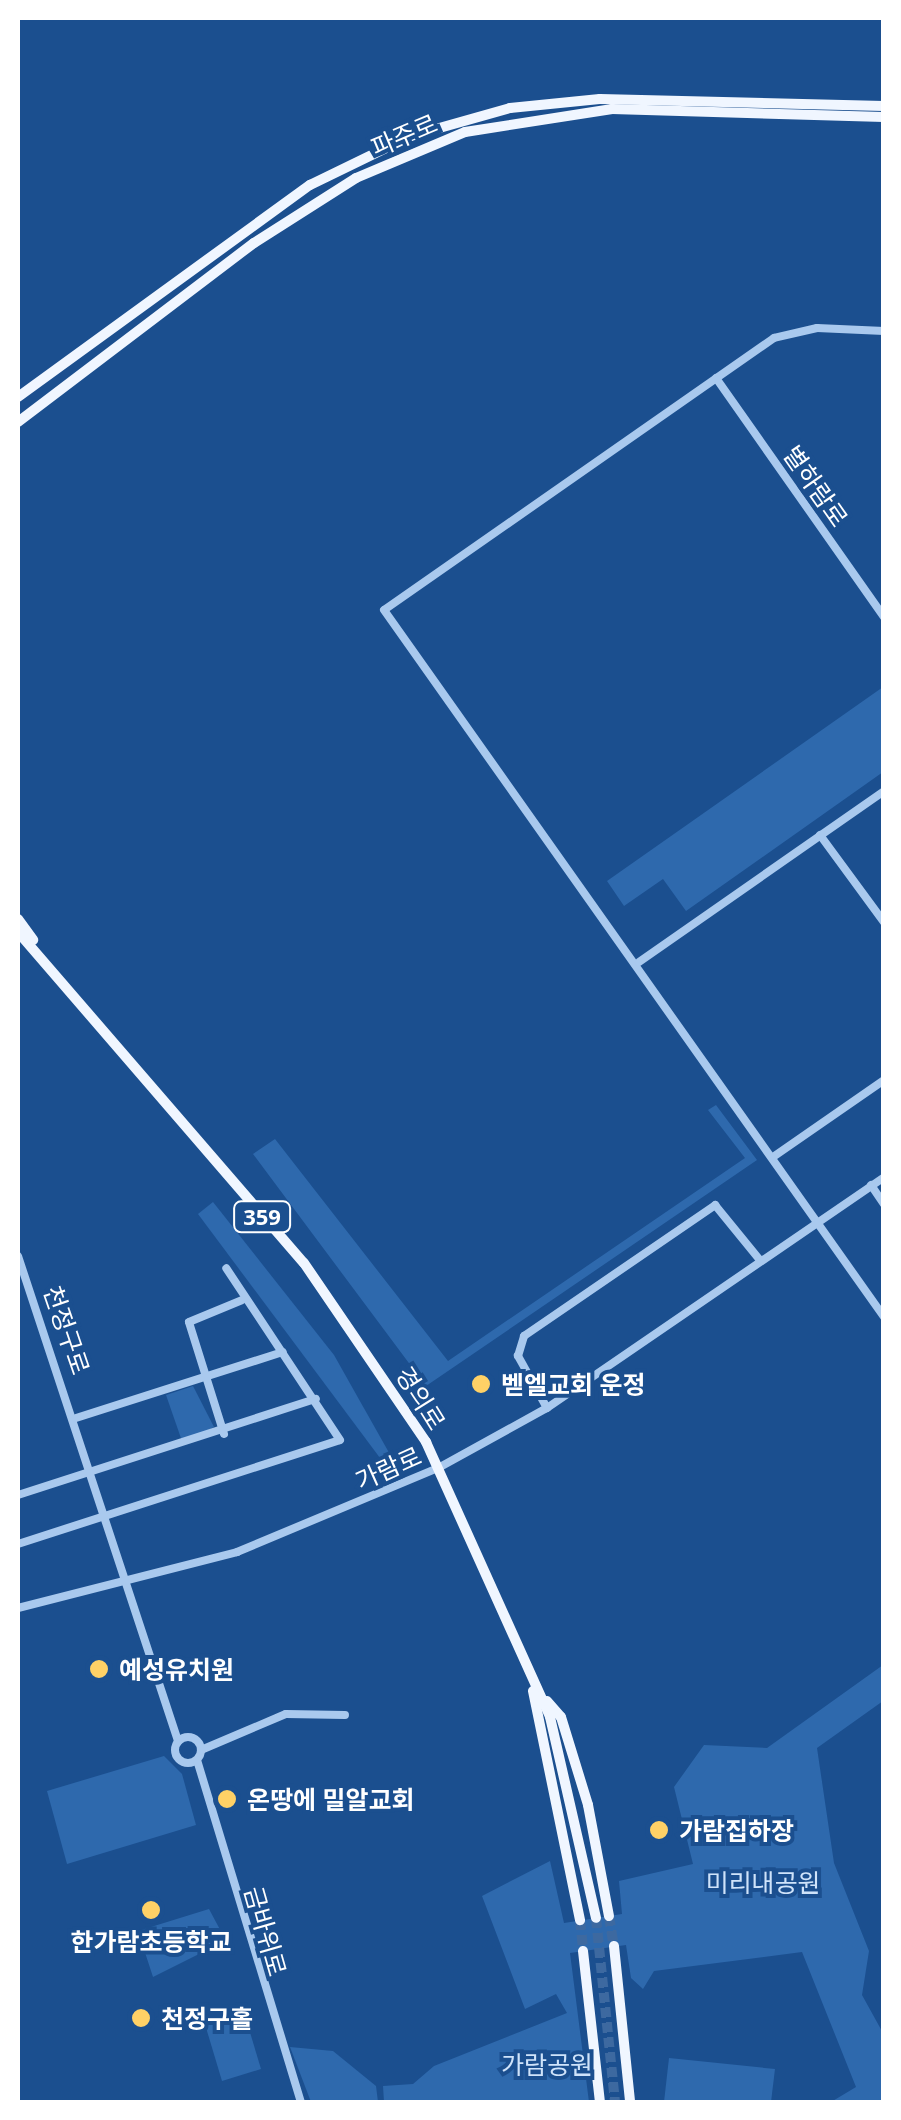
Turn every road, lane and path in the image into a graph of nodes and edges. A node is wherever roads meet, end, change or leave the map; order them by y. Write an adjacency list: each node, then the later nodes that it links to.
1 (612, 104): 2 (main road, 파주로); 7 (main road, 파주로); 8 (main road, 파주로)
2 (688, 105): 3 (main road, 파주로); 4 (main road, 파주로)
3 (884, 106)
4 (884, 117)
5 (884, 331): 6 (street)
6 (716, 378): 9 (street, 별하람로); 17 (street)
7 (18, 398)
8 (18, 422)
9 (884, 617)
10 (884, 791): 11 (street)
11 (820, 835): 13 (street); 17 (street)
12 (884, 900): 13 (street)
13 (873, 906): 15 (street)
14 (18, 919): 18 (main road, 경의로 / 359)
15 (884, 922)
16 (18, 932): 18 (main road, 경의로 / 359)
17 (638, 962): 20 (street)
18 (62, 982): 36 (main road, 경의로 / 359)
19 (884, 1080): 20 (street)
20 (773, 1157): 24 (street)
21 (884, 1176): 22 (street, 가람로)
22 (871, 1185): 23 (street); 24 (street, 가람로)
23 (884, 1204)
24 (816, 1219): 26 (street, 가람로); 29 (street)
25 (18, 1256): 34 (street, 천정구로)
26 (759, 1259): 33 (street, 가람로); 33 (street)
27 (226, 1268): 28 (street)
28 (242, 1300): 30 (street); 31 (street)
29 (884, 1317)
30 (283, 1352): 31 (street); 32 (street)
31 (205, 1377): 34 (street); 35 (street)
32 (316, 1400): 35 (street); 39 (street)
33 (547, 1408): 36 (street, 가람로)
34 (76, 1418): 37 (street, 천정구로)
35 (224, 1434): 37 (street)
36 (440, 1468): 41 (street, 가람로); 43 (main road, 경의로 / 359)
37 (97, 1476): 38 (street); 39 (street, 천정구로)
38 (18, 1494)
39 (110, 1520): 40 (street); 41 (street, 천정구로)
40 (18, 1544)
41 (132, 1583): 42 (street, 가람로); 45 (street)
42 (18, 1608)
43 (533, 1685): 48 (main road); 49 (main road, 경의로 / 359); 50 (main road)
44 (345, 1715): 46 (street)
45 (183, 1739): 46 (street); 47 (street)
46 (200, 1746): 47 (street)
47 (192, 1761): 53 (street, 금바위로)
48 (609, 1916)
49 (596, 1918)
50 (580, 1920)
51 (614, 1946): 55 (main road)
52 (584, 1951): 54 (main road)
53 (301, 2102)
54 (600, 2102)
55 (630, 2102)

